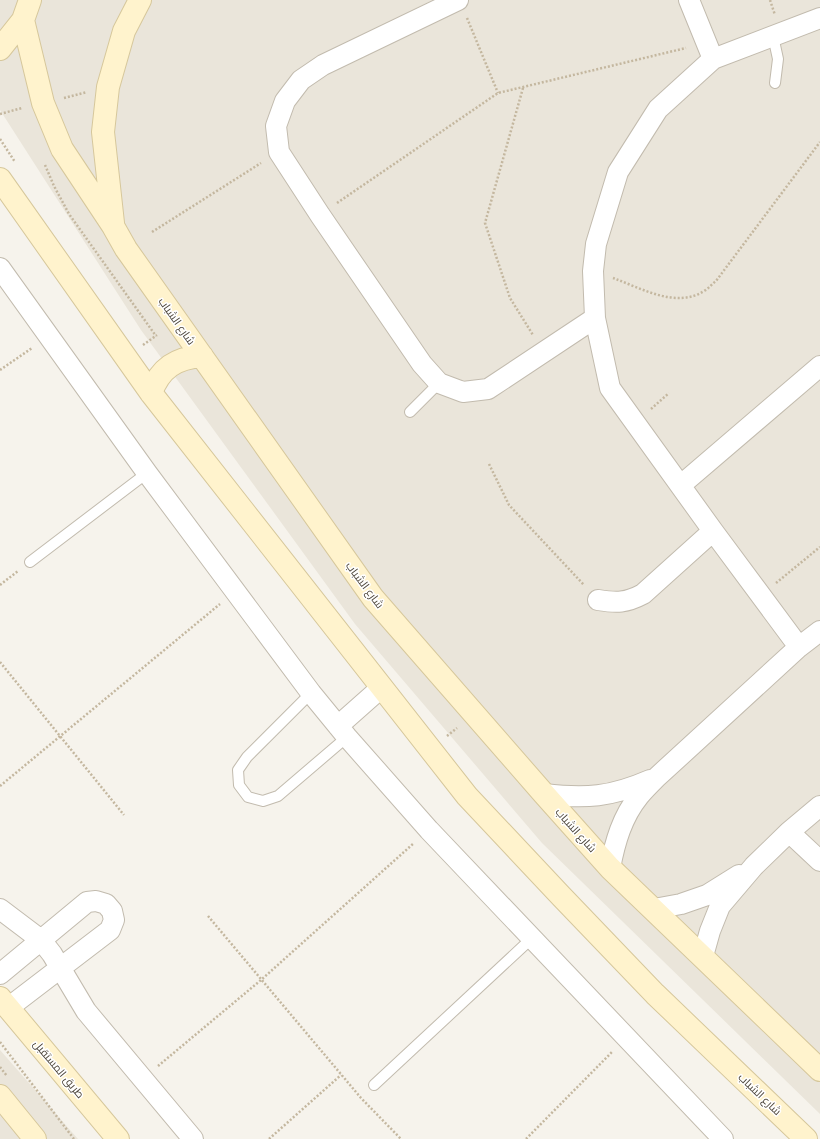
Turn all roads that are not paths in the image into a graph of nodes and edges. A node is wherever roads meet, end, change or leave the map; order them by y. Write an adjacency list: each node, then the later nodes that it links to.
1 (140, 0): 11 (street)
2 (689, 0): 8 (street)
3 (462, 7): 16 (street)
4 (26, 10): 7 (street); 11 (street, شارع الشباب)
5 (820, 18): 6 (street)
6 (773, 36): 8 (street); 9 (lane)
7 (0, 49)
8 (710, 51): 13 (street)
9 (775, 83)
10 (0, 179): 17 (street, شارع الشباب)
11 (113, 226): 14 (street, شارع الشباب)
12 (0, 268): 19 (street)
13 (595, 318): 16 (street); 20 (street)
14 (202, 356): 17 (street); 30 (street, شارع الشباب)
15 (820, 366): 20 (street)
16 (439, 383): 18 (lane)
17 (151, 393): 26 (street, شارع الشباب)
18 (410, 412)
19 (147, 473): 22 (lane); 27 (street)
20 (681, 484): 21 (street)
21 (713, 531): 23 (street); 25 (street)
22 (30, 562)
23 (598, 600)
24 (820, 631): 25 (street)
25 (800, 647): 29 (street)
26 (382, 688): 28 (street); 53 (street, شارع الشباب)
27 (311, 693): 28 (street); 28 (lane)
28 (342, 731): 38 (street)
29 (656, 778): 30 (street); 35 (street)
30 (544, 794): 35 (street, شارع الشباب)
31 (820, 806): 32 (street)
32 (789, 832): 33 (street); 34 (street)
33 (820, 861)
34 (754, 866): 37 (street); 40 (street)
35 (610, 868): 37 (street, شارع الشباب)
36 (0, 909): 39 (street)
37 (654, 909): 40 (street, شارع الشباب)
38 (532, 938): 45 (lane); 49 (street)
39 (41, 940): 41 (street); 41 (street); 42 (street)
40 (703, 956): 44 (street, شارع الشباب)
41 (61, 968): 43 (street); 52 (street)
42 (0, 974)
43 (4, 1003): 47 (street, طريق المستقبل)
44 (820, 1070)
45 (374, 1085)
46 (0, 1096): 50 (street)
47 (102, 1130): 51 (street, طريق المستقبل)
48 (820, 1134): 53 (street)
49 (718, 1137)
50 (35, 1139)
51 (118, 1139)
52 (193, 1139)
53 (806, 1139)

